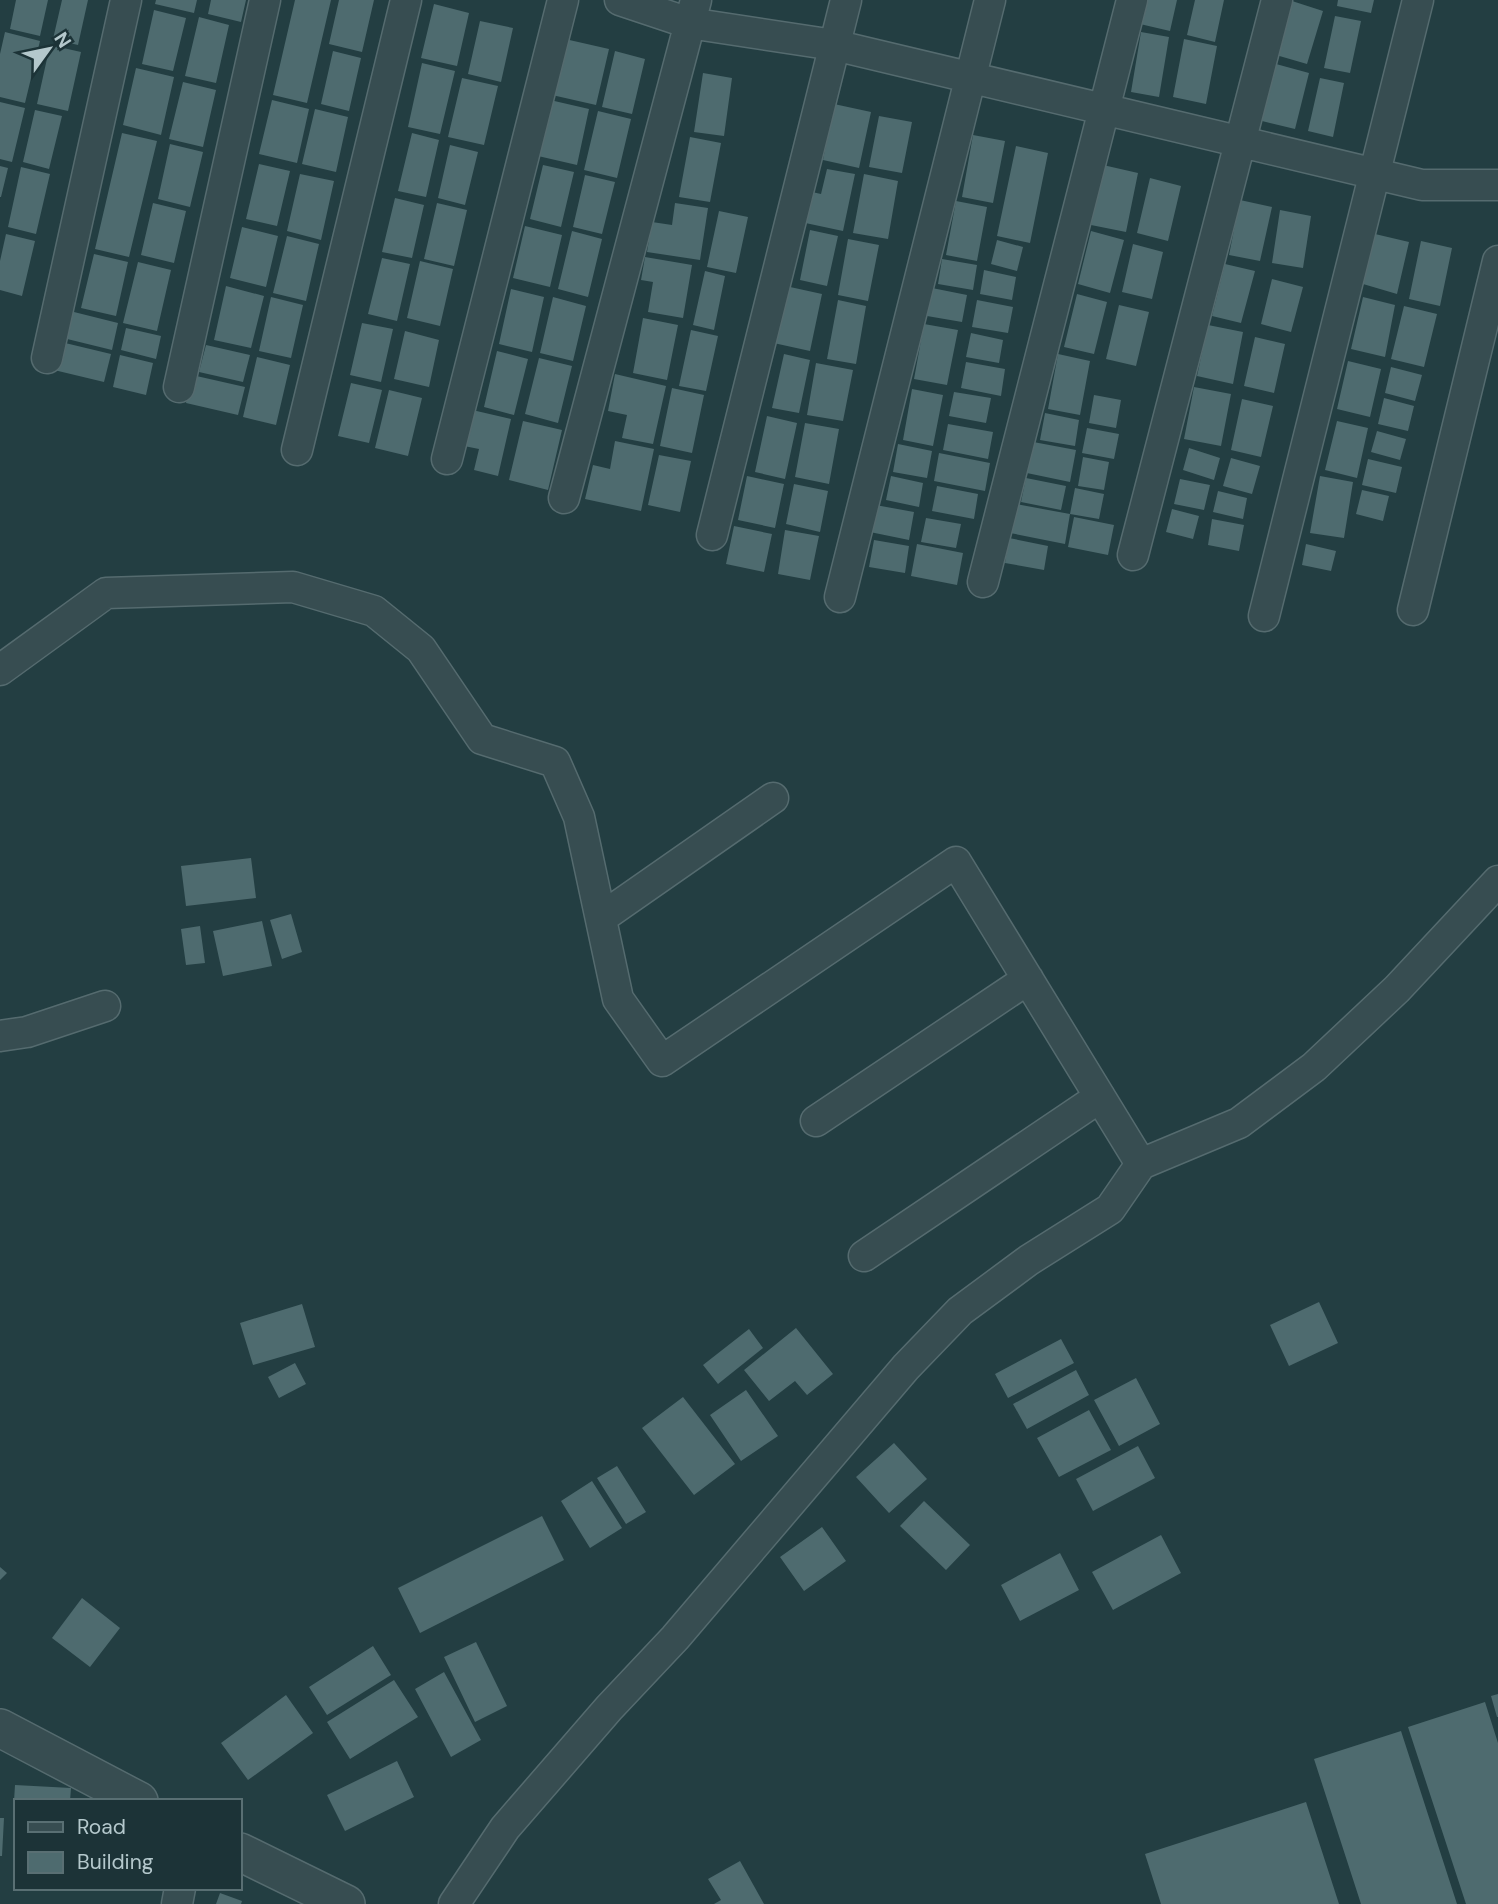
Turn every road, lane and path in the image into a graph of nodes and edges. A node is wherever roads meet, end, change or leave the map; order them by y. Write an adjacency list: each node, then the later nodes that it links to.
1 (125, 0): 19 (street)
2 (265, 0): 20 (street)
3 (406, 0): 21 (street)
4 (563, 0): 22 (street)
5 (620, 0): 11 (street)
6 (846, 0): 12 (street)
7 (990, 0): 13 (street)
8 (1132, 0): 14 (street)
9 (1277, 0): 15 (street)
10 (1418, 0): 16 (street)
11 (693, 12): 12 (street); 23 (street)
12 (834, 45): 13 (street); 24 (street)
13 (971, 78): 14 (street); 27 (street)
14 (1104, 110): 15 (street); 26 (street)
15 (1240, 142): 16 (street); 25 (street)
16 (1375, 174): 17 (street); 29 (street)
17 (1498, 185)
18 (1498, 261): 28 (street)
19 (47, 358)
20 (179, 387)
21 (297, 450)
22 (447, 459)
23 (564, 498)
24 (712, 535)
25 (1133, 555)
26 (983, 582)
27 (840, 597)
28 (1413, 610)
29 (1264, 616)
30 (0, 670): 33 (street)
31 (773, 798): 33 (street)
32 (1498, 881): 39 (street)
33 (601, 918): 34 (street)
34 (1028, 979): 37 (street); 38 (street)
35 (105, 1006): 36 (street)
36 (0, 1036)
37 (1100, 1097): 39 (street); 40 (street)
38 (816, 1121)
39 (1141, 1164): 45 (street)
40 (864, 1256)
41 (0, 1728): 42 (street)
42 (135, 1799)
43 (242, 1853): 44 (street)
44 (346, 1904)
45 (454, 1904)

